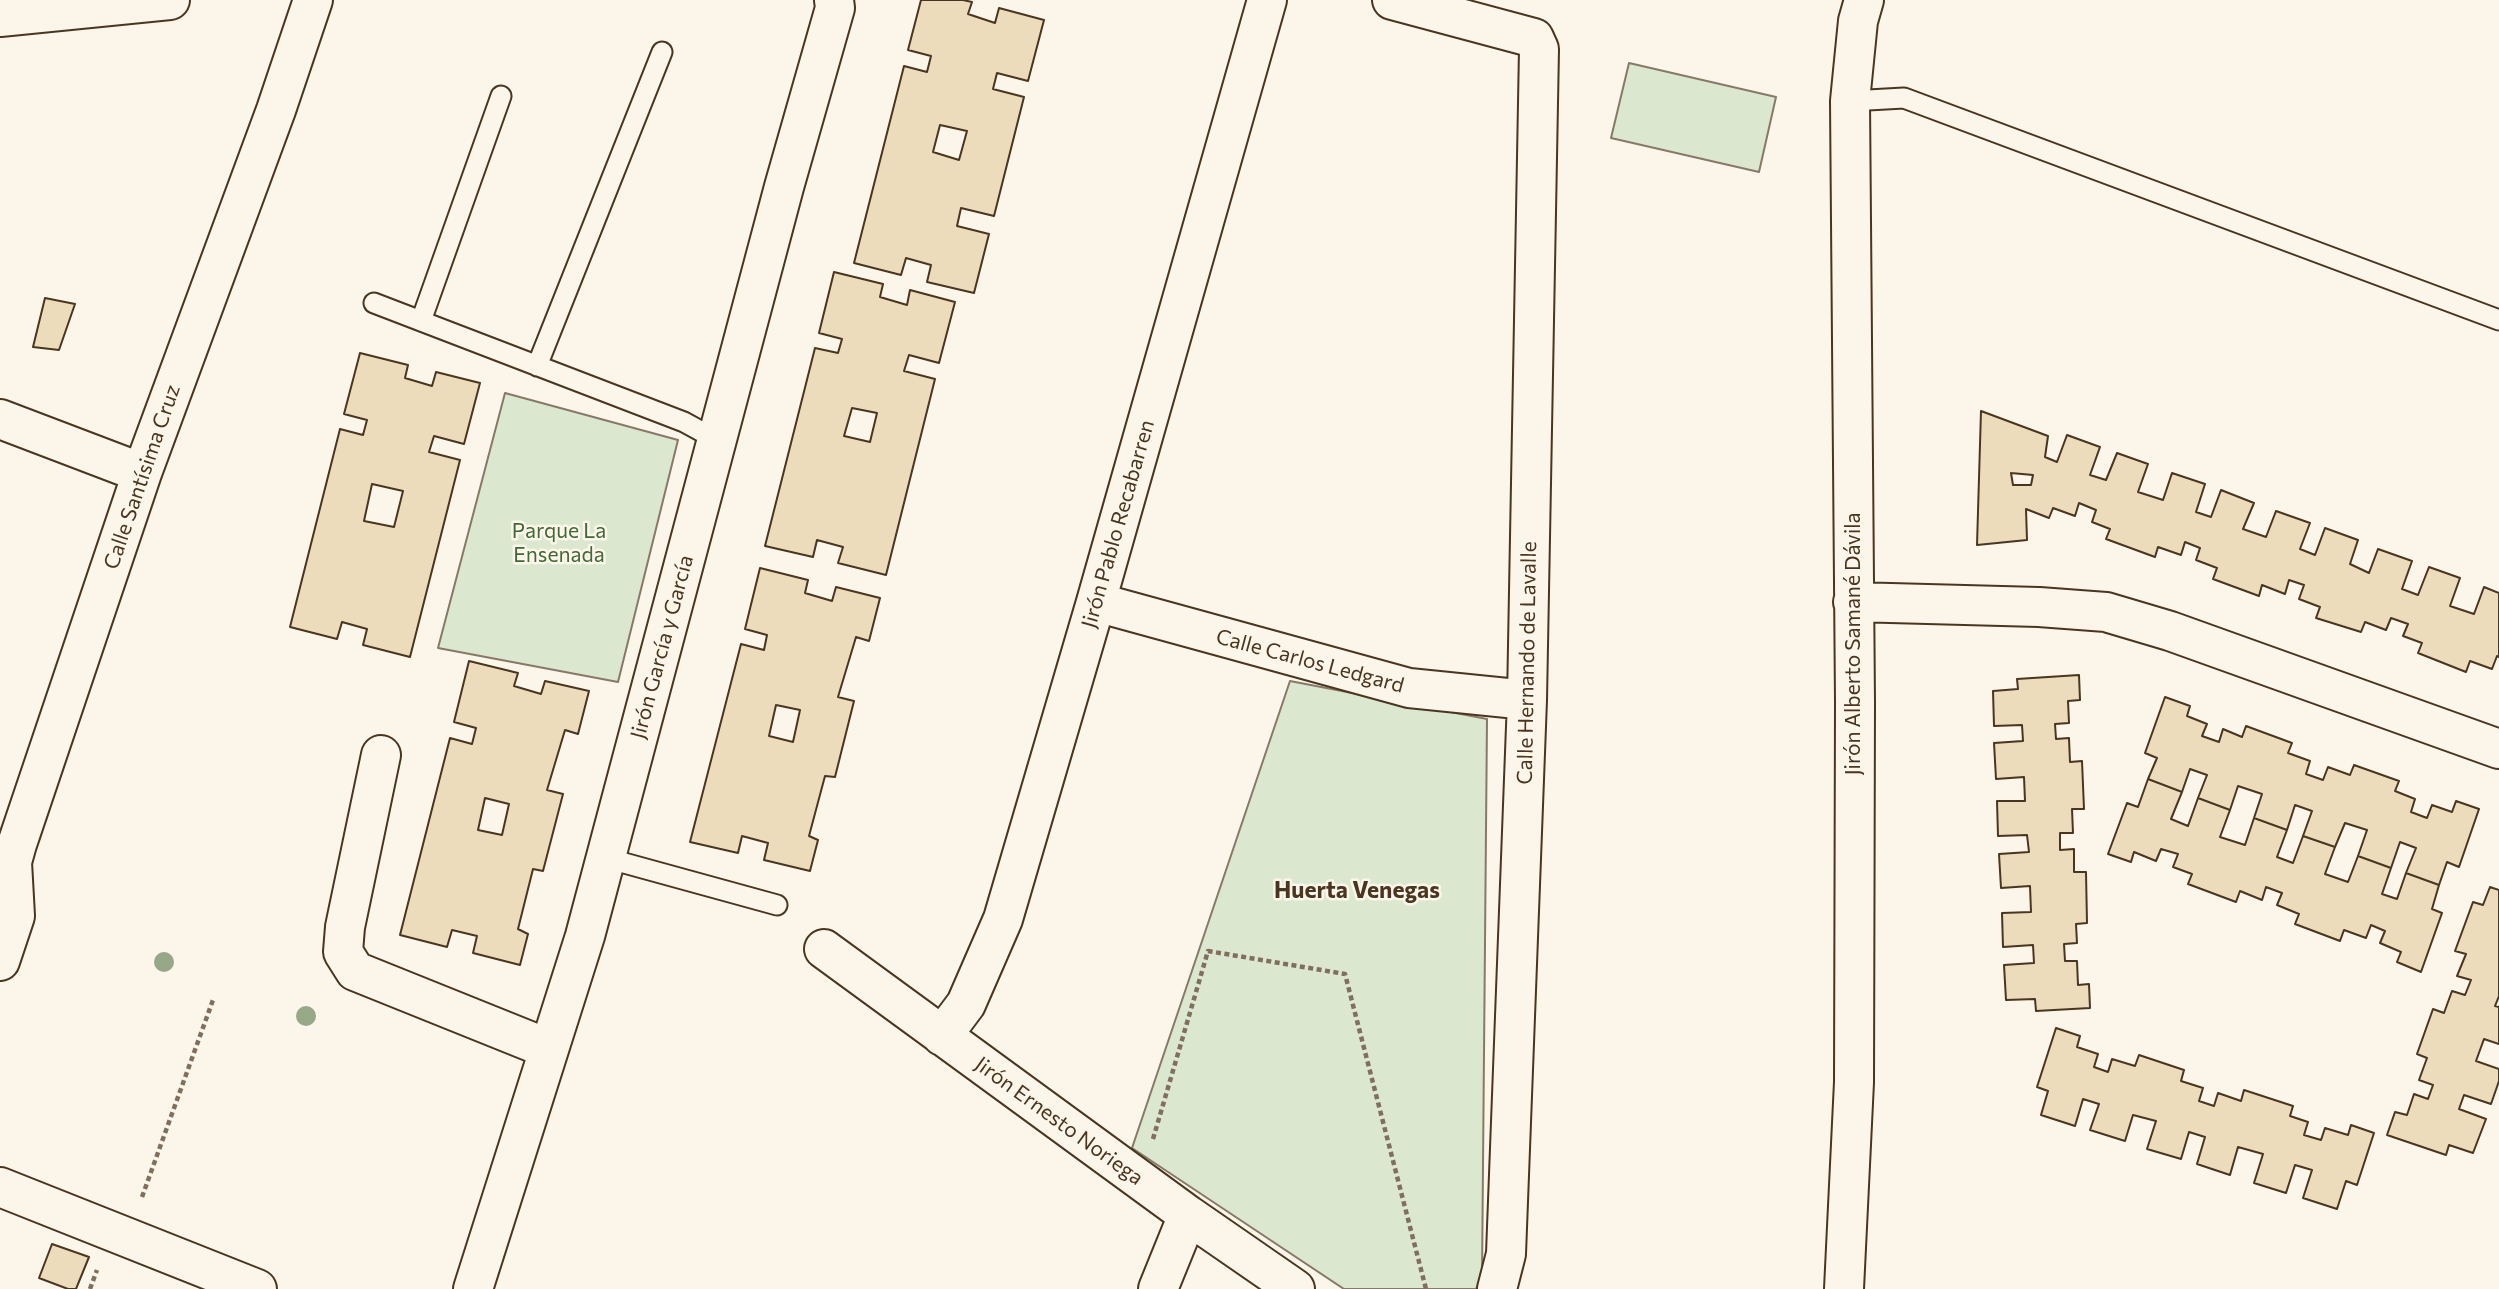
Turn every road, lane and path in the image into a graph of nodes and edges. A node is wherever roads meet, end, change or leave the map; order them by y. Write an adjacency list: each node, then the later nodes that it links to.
1 (170, 0): 7 (street)
2 (313, 0): 17 (street, Calle Santísima Cruz)
3 (834, 0): 16 (street, Jirón García y García)
4 (1267, 0): 19 (street, Jirón Pablo Recabarren)
5 (1392, 0): 20 (street, Calle Hernando de Lavalle)
6 (1864, 0): 10 (street, Jirón Alberto Samané Dávila)
7 (0, 17)
8 (662, 52): 14 (lane)
9 (501, 96): 13 (lane)
10 (1850, 102): 12 (lane); 18 (street, Jirón Alberto Samané Dávila)
11 (374, 303): 13 (lane)
12 (2499, 320)
13 (421, 321): 14 (lane)
14 (537, 366): 16 (lane)
15 (0, 419): 17 (street)
16 (717, 440): 23 (street, Jirón García y García)
17 (142, 473): 26 (street, Calle Santísima Cruz)
18 (1853, 601): 21 (street); 40 (street, Jirón Alberto Samané Dávila)
19 (1096, 602): 20 (street, Calle Carlos Ledgard); 28 (street, Jirón Pablo Recabarren)
20 (1527, 701): 39 (street, Calle Hernando de Lavalle)
21 (2499, 749)
22 (381, 755): 29 (street)
23 (606, 858): 24 (lane); 29 (street, Jirón García y García)
24 (778, 905)
25 (824, 949): 28 (street, Jirón Ernesto Noriega)
26 (0, 961)
27 (213, 1000): 33 (path)
28 (942, 1035): 32 (street, Jirón Ernesto Noriega)
29 (549, 1049): 35 (street, Jirón García y García)
30 (1152, 1142): 38 (path)
31 (0, 1187): 33 (street)
32 (1188, 1215): 36 (street); 37 (street, Jirón Ernesto Noriega)
33 (127, 1238): 34 (street)
34 (257, 1289)
35 (473, 1289)
36 (1158, 1289)
37 (1295, 1289)
38 (1426, 1289)
39 (1497, 1289)
40 (1844, 1289)

